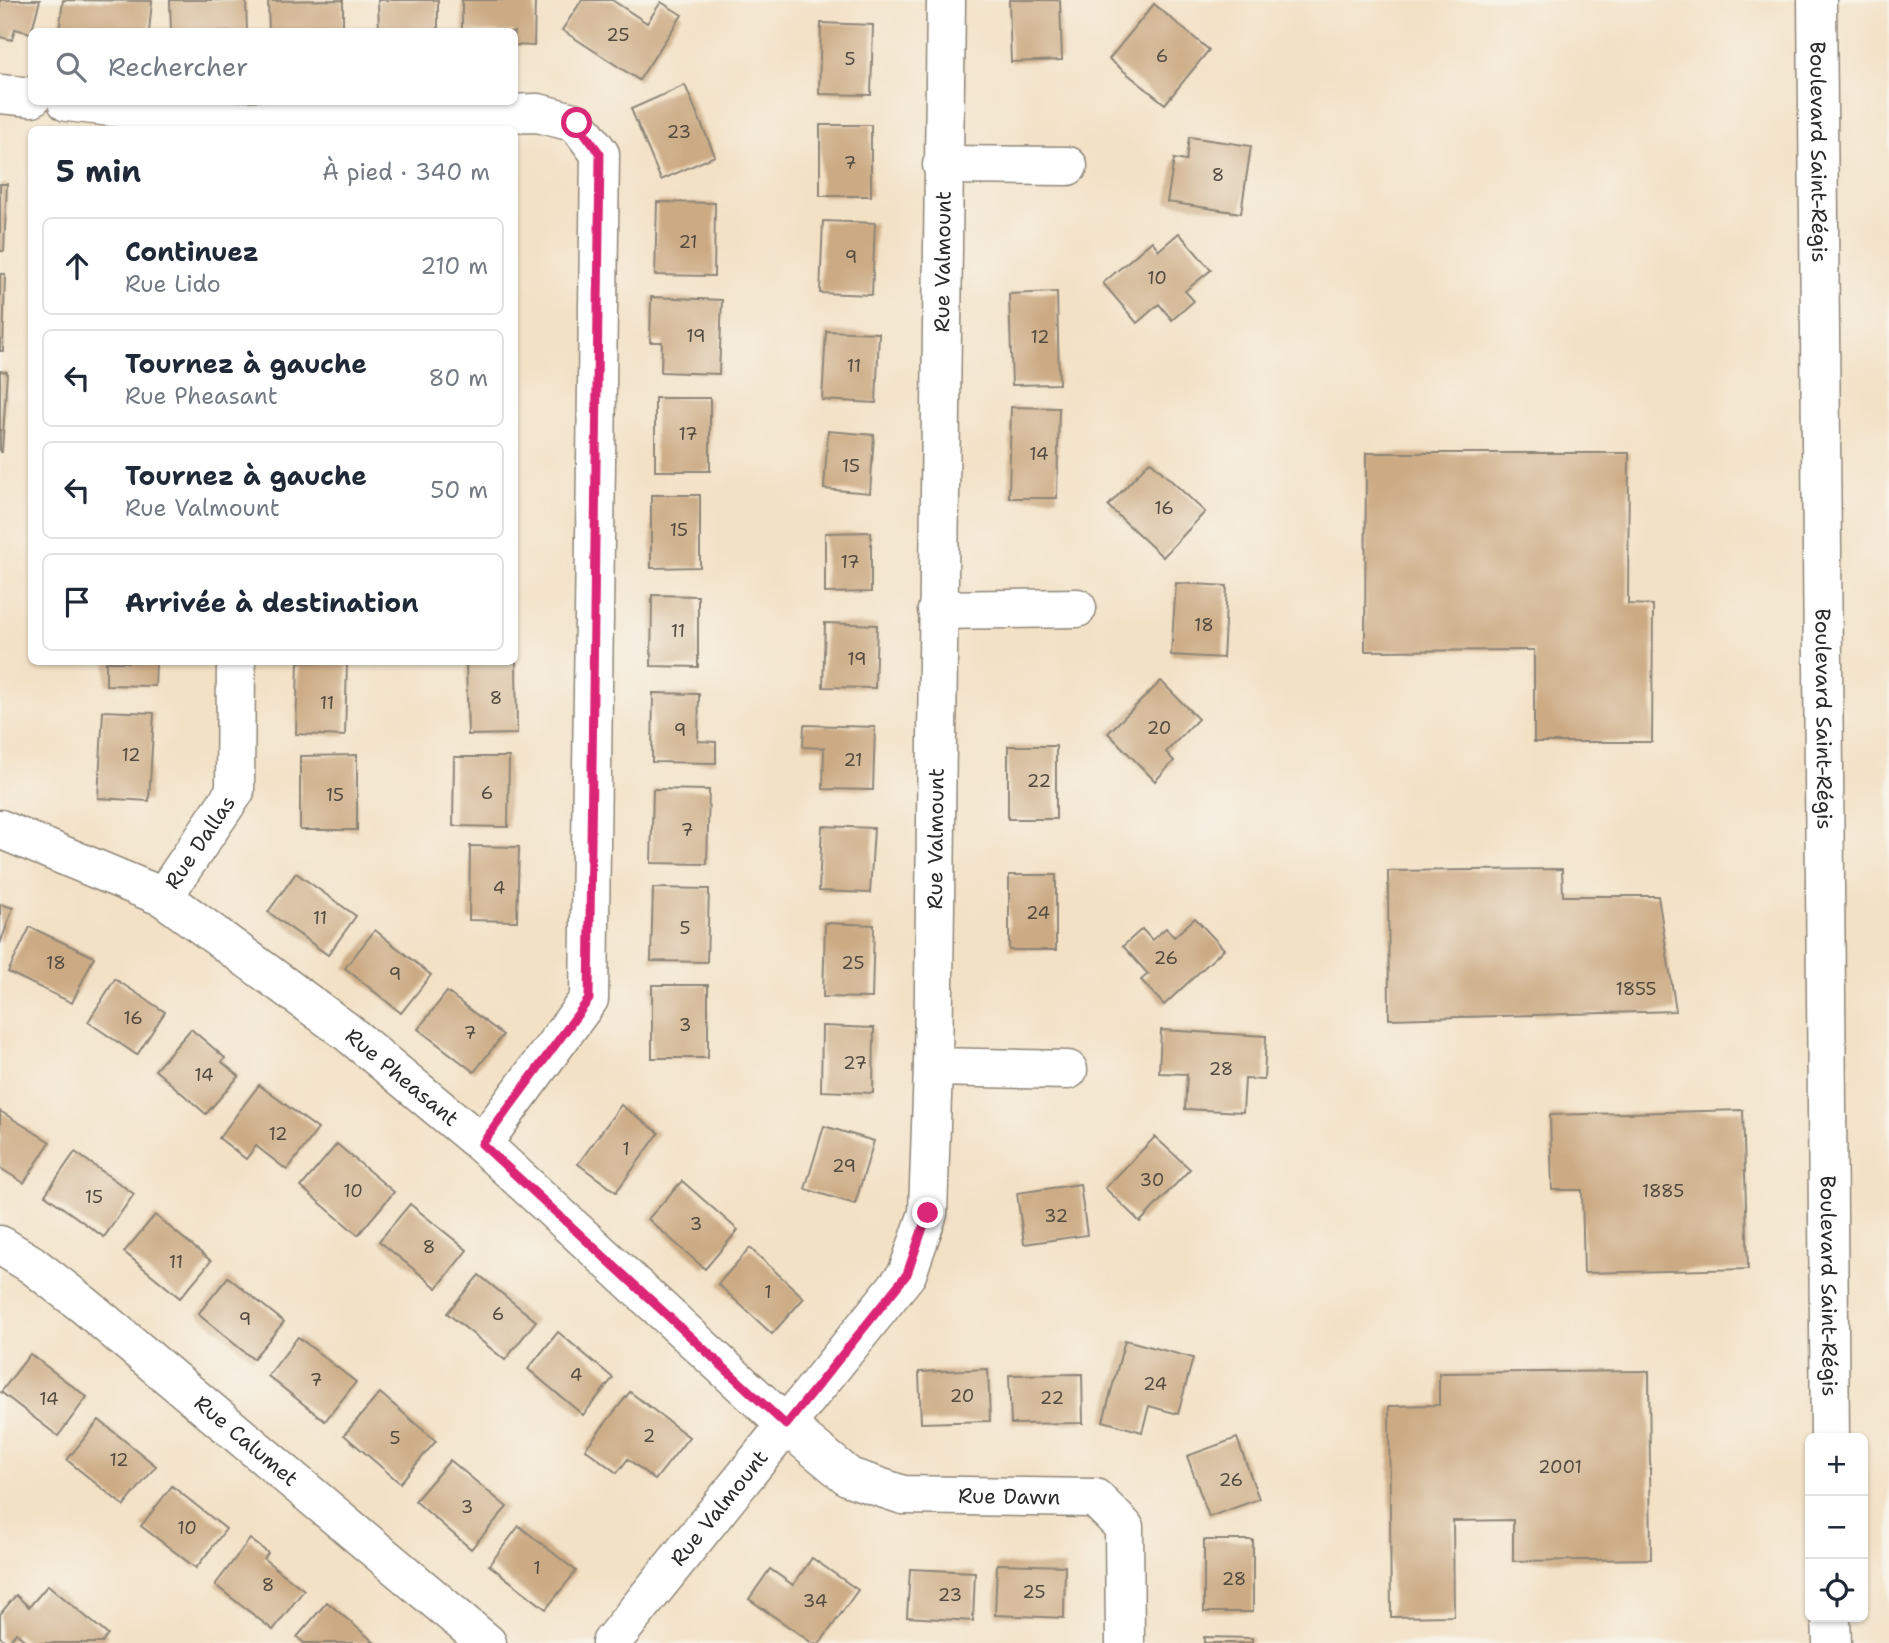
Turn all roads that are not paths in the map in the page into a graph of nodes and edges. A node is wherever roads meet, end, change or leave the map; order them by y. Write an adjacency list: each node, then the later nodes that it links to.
1 (946, 0): 7 (street, Rue Valmount)
2 (1817, 0): 19 (street, Boulevard Saint-Régis)
3 (0, 94): 4 (street)
4 (28, 97)
5 (89, 105): 6 (street)
6 (238, 125): 16 (street)
7 (942, 165): 8 (street, Rue Valmount); 10 (street, Rue Valmount)
8 (1068, 166)
9 (1077, 608): 10 (street)
10 (937, 610): 14 (street, Rue Valmount)
11 (236, 665): 13 (street, Rue Dallas)
12 (0, 829): 13 (street, Rue Pheasant)
13 (163, 897): 16 (street, Rue Pheasant)
14 (933, 1067): 15 (street); 18 (street, Rue Valmount)
15 (1068, 1070)
16 (482, 1144): 18 (street, Rue Pheasant)
17 (3, 1253): 21 (street, Rue Calumet)
18 (786, 1425): 22 (street, Rue Valmount); 23 (street, Rue Dawn)
19 (1830, 1433)
20 (1831, 1622): 24 (street)
21 (487, 1643)
22 (611, 1643)
23 (1125, 1643)
24 (1832, 1643)

